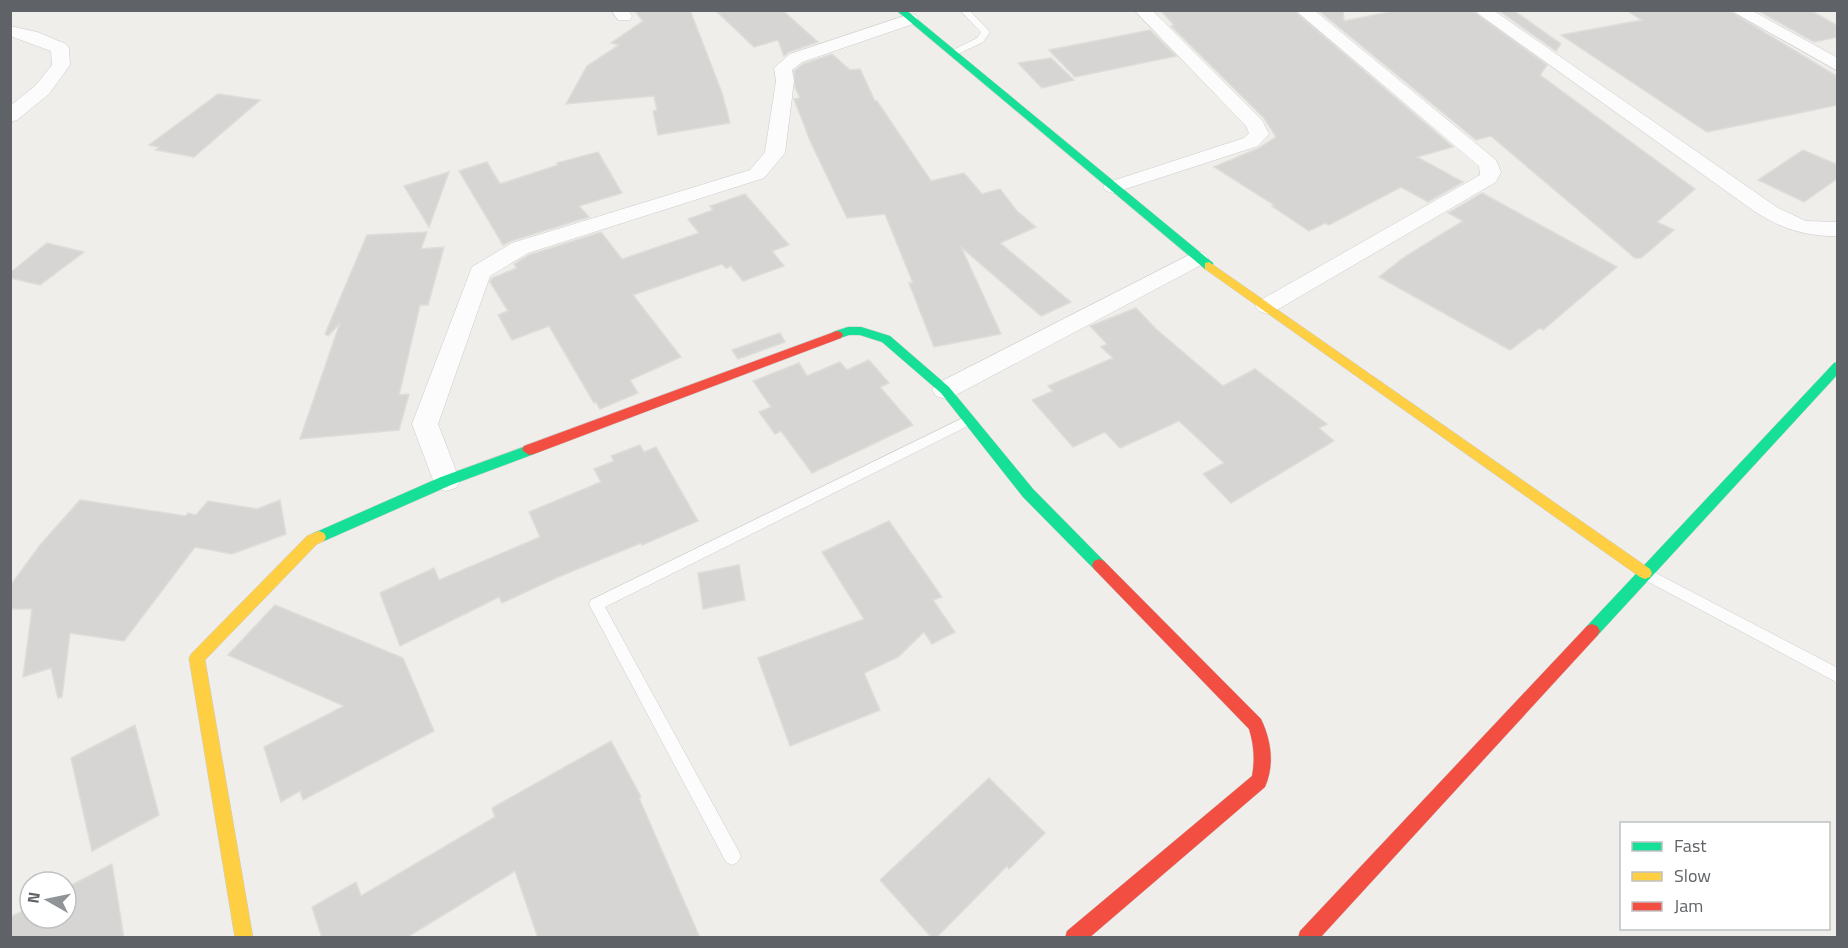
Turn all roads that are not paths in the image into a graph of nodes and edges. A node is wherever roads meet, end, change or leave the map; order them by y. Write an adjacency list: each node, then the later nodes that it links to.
1 (964, 10): 8 (lane)
2 (1142, 10): 11 (street)
3 (1304, 10): 14 (street)
4 (1481, 10): 12 (street)
5 (1738, 10): 9 (street)
6 (905, 15): 8 (street); 18 (street)
7 (10, 31): 10 (street)
8 (954, 53): 11 (street)
9 (1838, 66)
10 (10, 116)
11 (1113, 188): 13 (street)
12 (1838, 229)
13 (1197, 258): 14 (street); 16 (street)
14 (1268, 306): 19 (street)
15 (1838, 366): 19 (street)
16 (945, 390): 17 (street); 18 (street)
17 (969, 420): 21 (lane); 23 (street)
18 (446, 481): 22 (street)
19 (1645, 573): 20 (lane); 24 (street)
20 (1838, 676)
21 (732, 856)
22 (244, 938)
23 (1074, 938)
24 (1307, 938)

